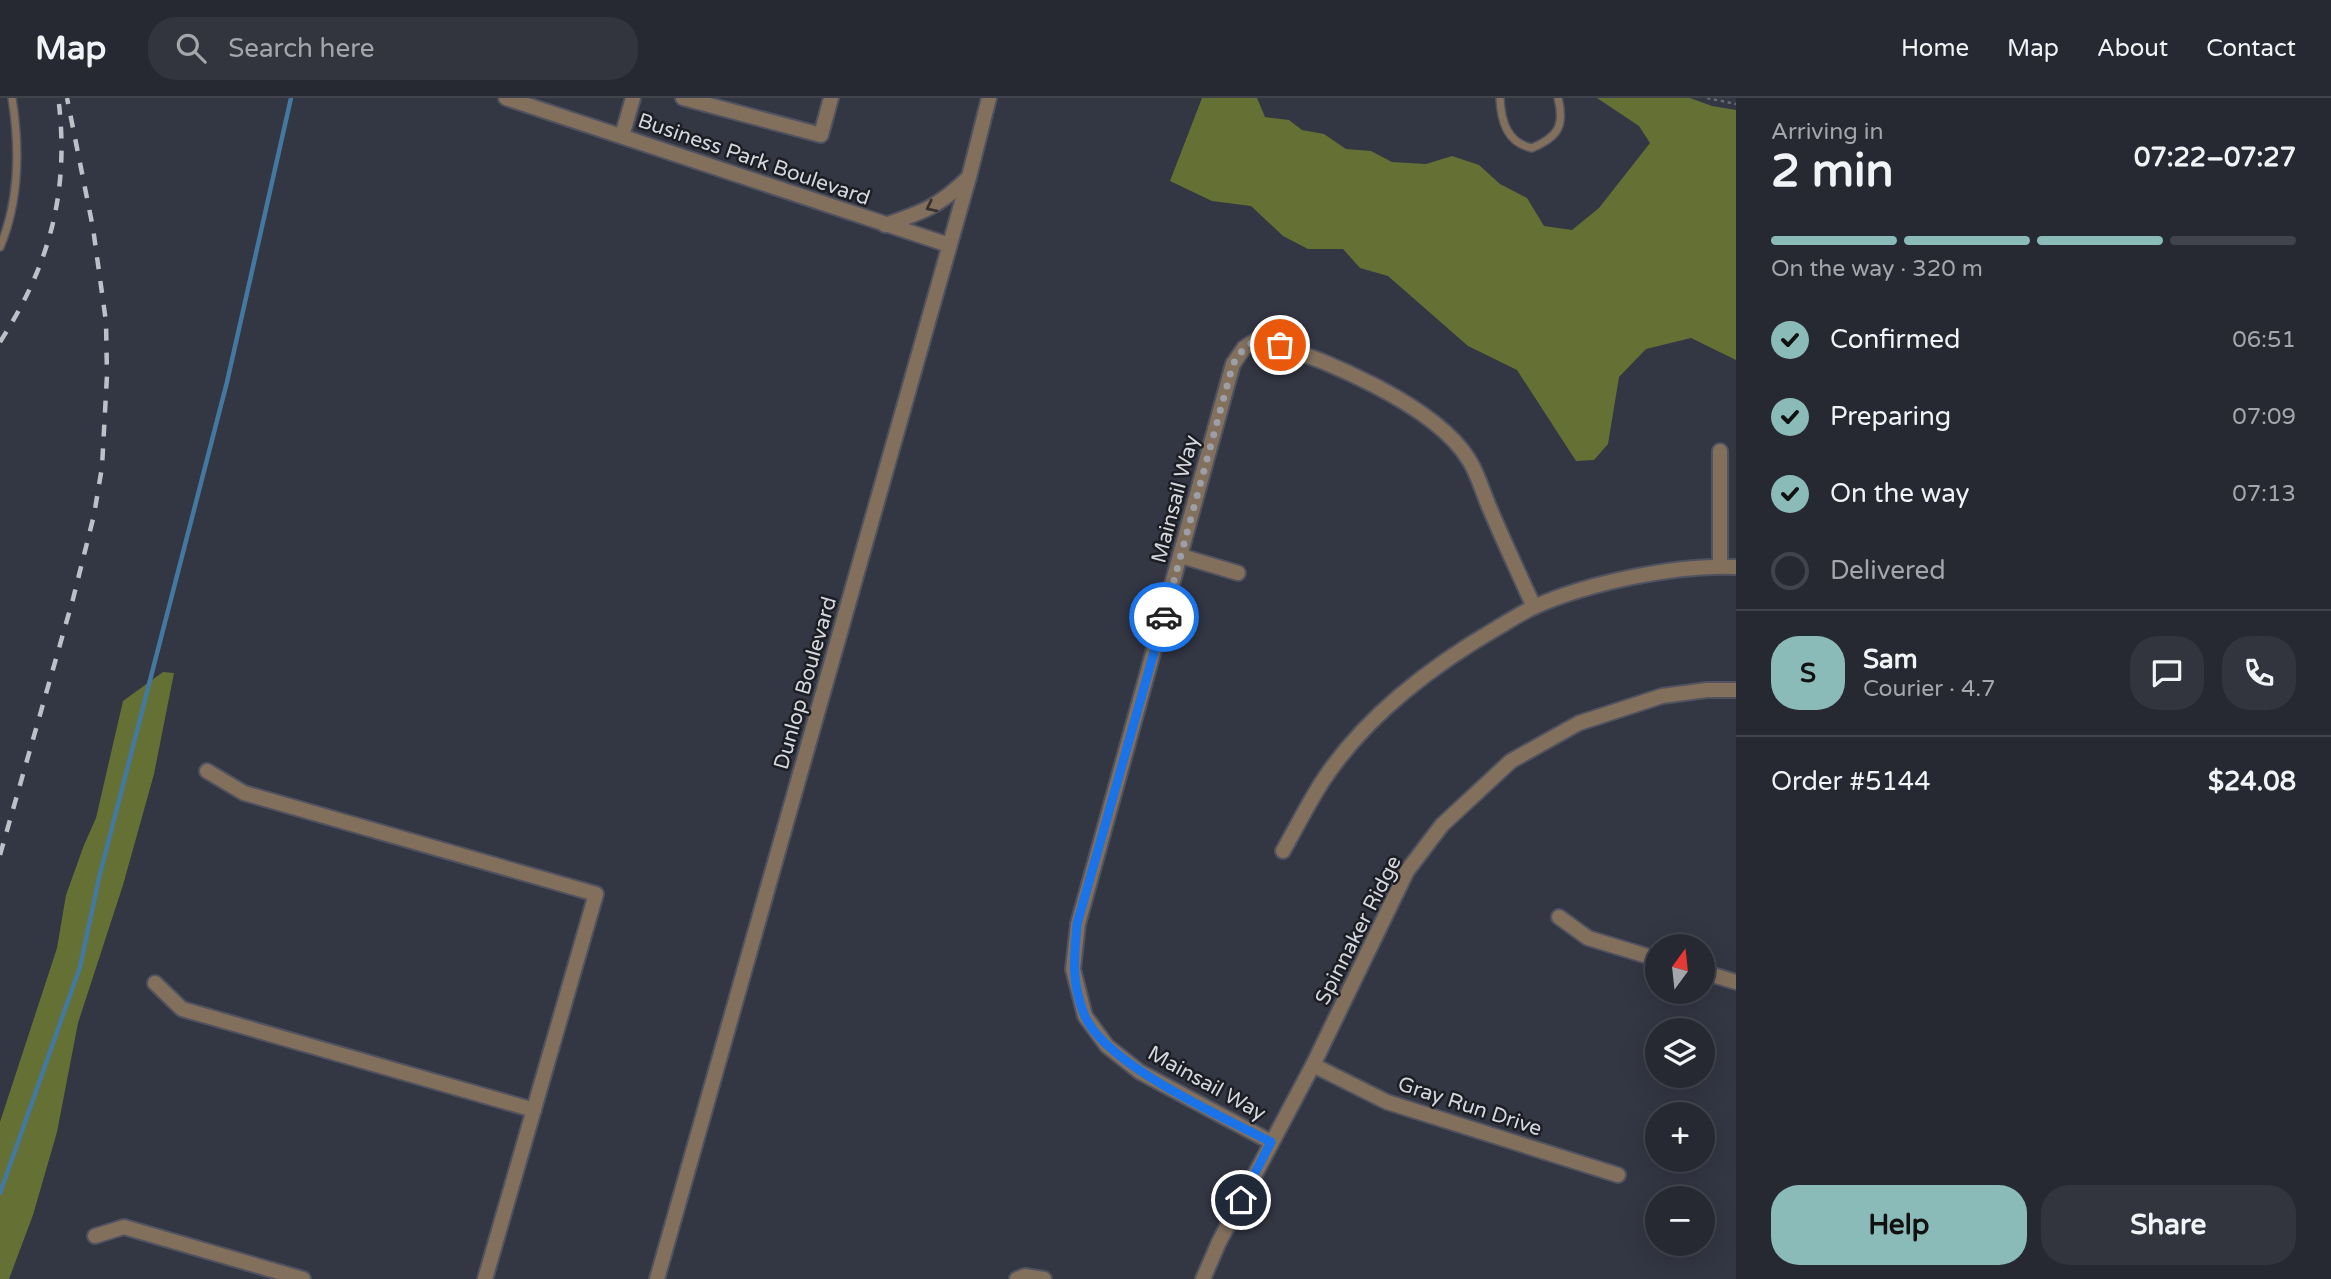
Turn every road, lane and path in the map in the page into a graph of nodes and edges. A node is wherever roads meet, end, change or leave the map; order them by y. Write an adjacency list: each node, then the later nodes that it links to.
1 (12, 98): 15 (lane)
2 (506, 98): 11 (street, Business Park Boulevard)
3 (634, 98): 11 (street)
4 (682, 98): 5 (street)
5 (831, 98)
6 (989, 98): 12 (street, Dunlop Boulevard)
7 (1500, 98): 8 (lane)
8 (1558, 98)
9 (1707, 98): 10 (path)
10 (1736, 104)
11 (622, 136): 13 (street, Business Park Boulevard)
12 (969, 177): 13 (street, one-way to 13); 14 (street, Dunlop Boulevard)
13 (885, 225): 14 (street, Business Park Boulevard)
14 (949, 246): 38 (street, Dunlop Boulevard)
15 (0, 247)
16 (1720, 451): 18 (street)
17 (1181, 556): 20 (street); 21 (street, Mainsail Way); 32 (street, Mainsail Way)
18 (1720, 566): 19 (street); 21 (street)
19 (1736, 567)
20 (1238, 573)
21 (1534, 607): 24 (street)
22 (1736, 690): 30 (street, Spinnaker Ridge)
23 (207, 771): 31 (street)
24 (1283, 851)
25 (1559, 917): 26 (street)
26 (1645, 955)
27 (1715, 976): 28 (street)
28 (1736, 982)
29 (155, 983): 31 (street)
30 (1313, 1065): 32 (street, Spinnaker Ridge); 33 (street, Gray Run Drive)
31 (534, 1110): 37 (street)
32 (1271, 1142): 41 (street, Spinnaker Ridge)
33 (1618, 1175)
34 (95, 1236): 35 (street)
35 (253, 1272): 36 (street)
36 (303, 1279)
37 (485, 1279)
38 (657, 1279)
39 (1017, 1279): 40 (street)
40 (1044, 1279)
41 (1203, 1279)

